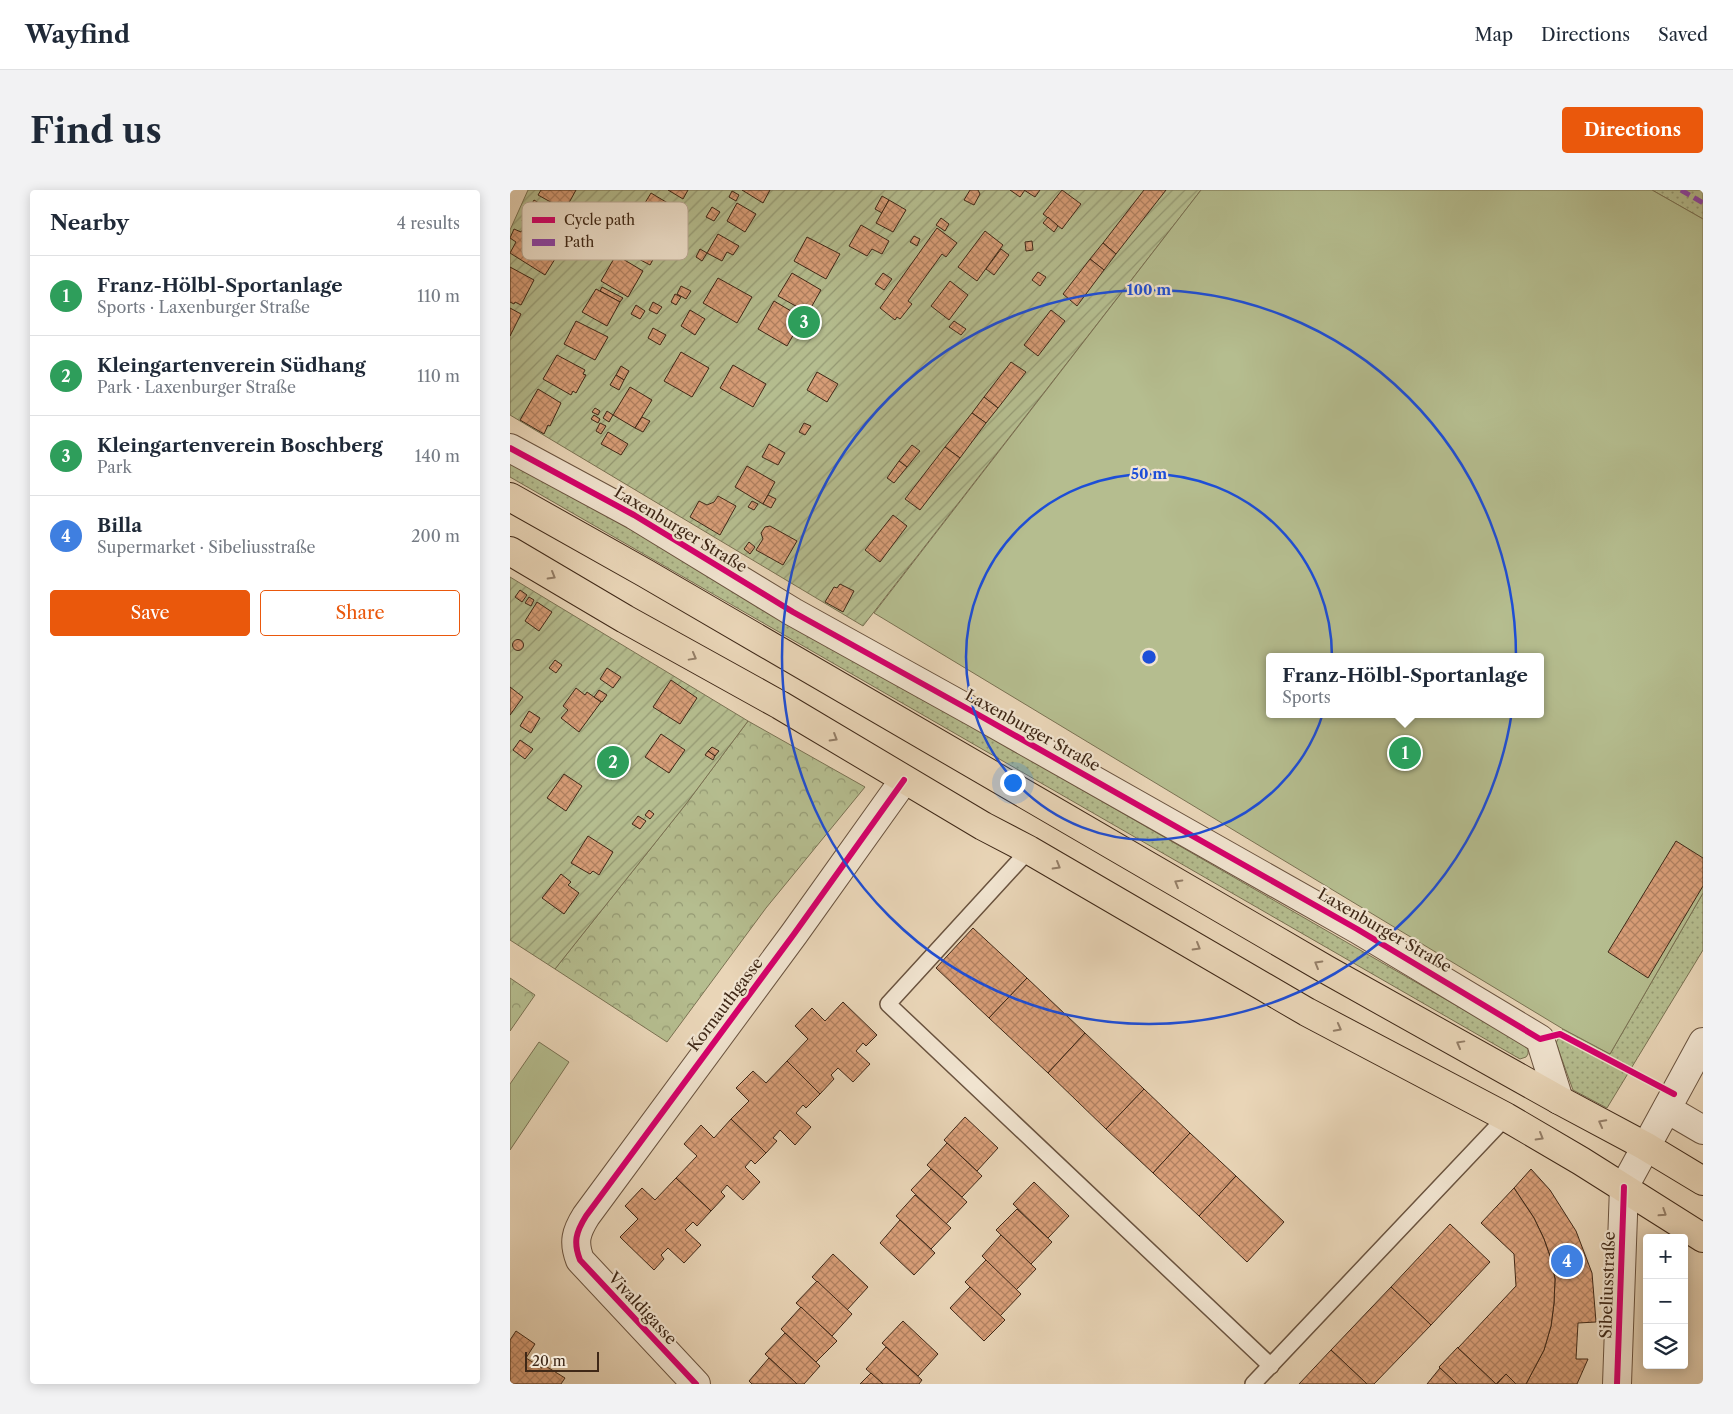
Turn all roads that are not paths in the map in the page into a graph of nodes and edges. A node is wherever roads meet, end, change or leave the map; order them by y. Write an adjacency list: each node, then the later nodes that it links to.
1 (510, 448): 7 (street, Laxenburger Straße)
2 (510, 497): 7 (main road, one-way to 2)
3 (510, 551): 4 (main road, one-way to 4)
4 (904, 780): 5 (main road); 15 (street, Kornauthgasse)
5 (1029, 850): 9 (main road, one-way to 9); 16 (lane)
6 (1703, 1042): 8 (street, Sibeliusstraße)
7 (1559, 1100): 11 (main road, one-way to 7)
8 (1666, 1109): 10 (street); 11 (street, Sibeliusstraße)
9 (1506, 1117): 13 (main road, one-way to 13); 16 (lane)
10 (1703, 1130)
11 (1645, 1146): 12 (main road); 13 (street, Sibeliusstraße)
12 (1703, 1181)
13 (1624, 1187): 14 (main road, one-way to 14); 19 (street, Sibeliusstraße)
14 (1703, 1238)
15 (575, 1247): 17 (street, Vivaldigasse)
16 (1271, 1366): 18 (lane)
17 (696, 1384)
18 (1253, 1384)
19 (1617, 1384)

